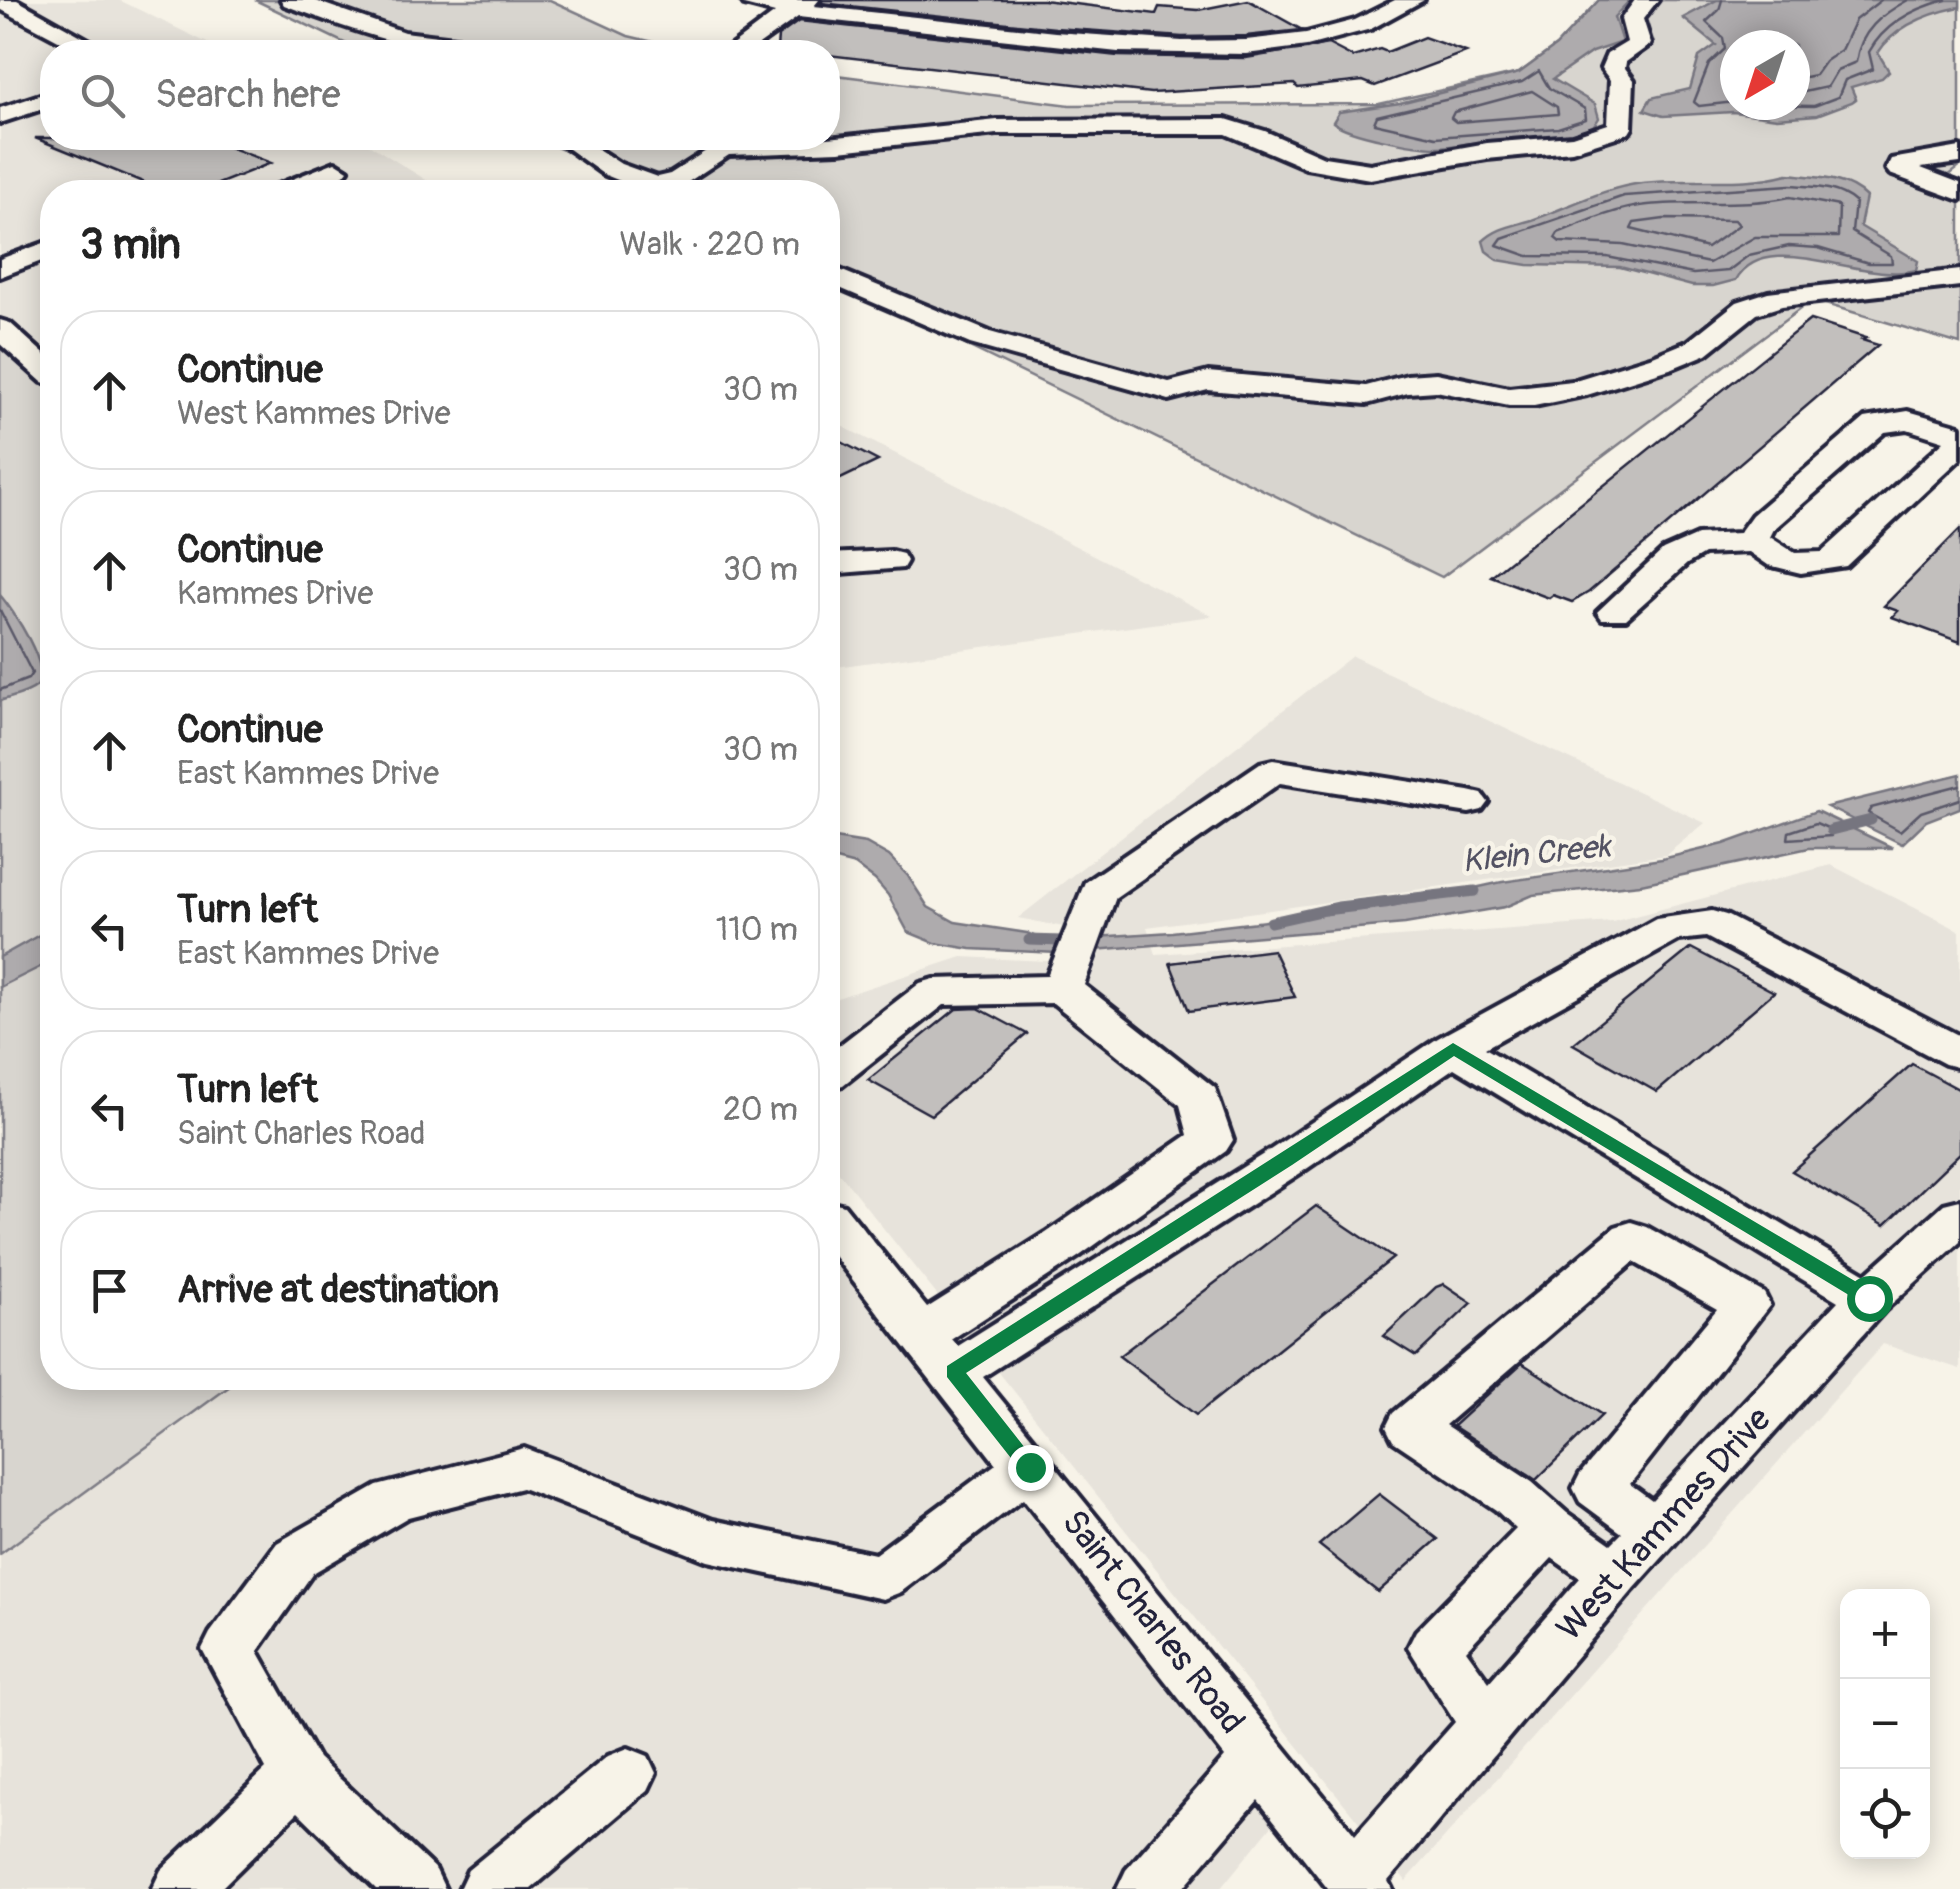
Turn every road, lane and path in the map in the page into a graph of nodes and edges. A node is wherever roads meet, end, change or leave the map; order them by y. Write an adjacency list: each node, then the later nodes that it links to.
1 (0, 0): 7 (street)
2 (292, 0): 8 (street)
3 (752, 0): 6 (street)
4 (1413, 0): 6 (street)
5 (1647, 0): 14 (street)
6 (802, 4): 9 (street)
7 (75, 40)
8 (412, 40)
9 (751, 40)
10 (40, 94): 12 (street)
11 (40, 96): 13 (street)
12 (0, 101)
13 (0, 116)
14 (840, 138)
15 (583, 150): 20 (street)
16 (721, 150): 21 (street)
17 (1960, 155): 22 (street)
18 (335, 170): 19 (street)
19 (312, 180)
20 (641, 180)
21 (677, 180)
22 (1960, 192)
23 (40, 253): 24 (street)
24 (0, 269)
25 (40, 273): 28 (street)
26 (840, 278): 27 (street)
27 (1960, 278)
28 (0, 288)
29 (0, 328): 30 (street)
30 (40, 365)
31 (1960, 439): 32 (street); 32 (street)
32 (1756, 542): 35 (street)
33 (890, 561): 34 (street)
34 (840, 563)
35 (1614, 612)
36 (1469, 802): 37 (street)
37 (1062, 989): 40 (street); 44 (street)
38 (1453, 1048): 39 (street); 43 (street); 44 (street)
39 (1960, 1054)
40 (840, 1066)
41 (1960, 1216): 43 (street, West Kammes Drive)
42 (840, 1232): 44 (street, Saint Charles Road)
43 (1869, 1298): 47 (street, West Kammes Drive)
44 (937, 1353): 45 (street, Saint Charles Road)
45 (1030, 1467): 50 (street, Saint Charles Road); 52 (street)
46 (1550, 1528): 47 (street); 48 (street); 49 (street)
47 (1655, 1530): 48 (street, West Kammes Drive)
48 (1615, 1574): 49 (street, West Kammes Drive)
49 (1488, 1726): 53 (street, West Kammes Drive)
50 (1260, 1757): 53 (street, Saint Charles Road); 57 (street)
51 (628, 1774): 56 (street)
52 (298, 1775): 54 (street); 55 (street)
53 (1359, 1884)
54 (181, 1889)
55 (416, 1889)
56 (488, 1889)
57 (1146, 1889)

